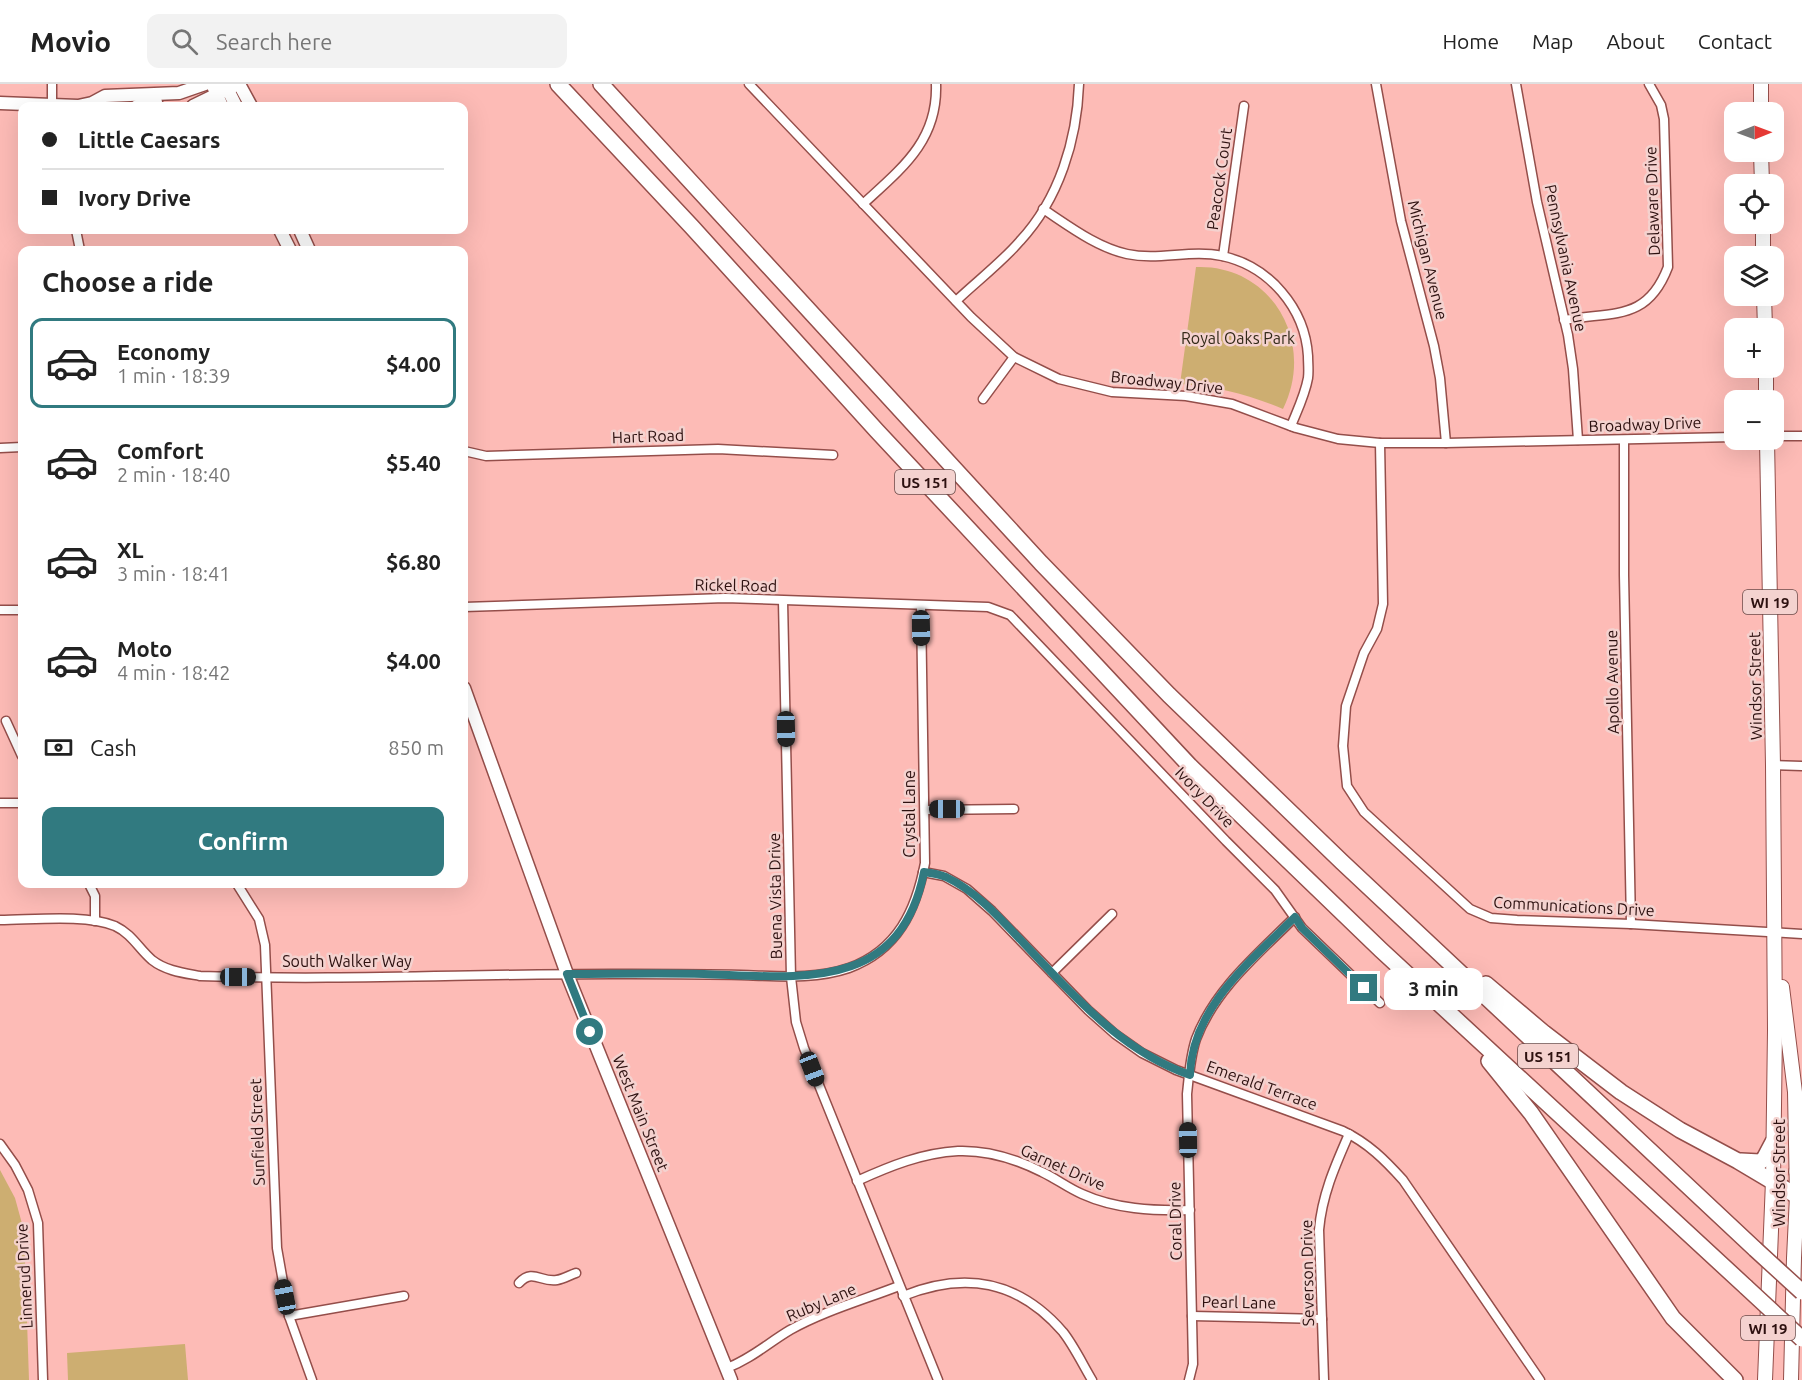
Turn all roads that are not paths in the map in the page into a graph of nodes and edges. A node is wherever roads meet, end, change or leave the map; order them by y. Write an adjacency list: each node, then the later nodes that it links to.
1 (52, 84): 14 (street)
2 (205, 84): 12 (main road)
3 (558, 84): 71 (highway, US 151)
4 (601, 84): 58 (highway, US 151)
5 (749, 84): 23 (street, Broadway Drive)
6 (936, 84): 23 (street)
7 (1079, 84): 24 (street)
8 (1376, 84): 37 (street, Michigan Avenue)
9 (1516, 84): 27 (street, Pennsylvania Avenue)
10 (1649, 84): 27 (street, Delaware Drive)
11 (1761, 84): 19 (main road)
12 (185, 90): 15 (main road); 16 (main road)
13 (225, 90): 17 (main road); 18 (main road)
14 (52, 102)
15 (98, 102)
16 (164, 102)
17 (201, 102)
18 (244, 102)
19 (1761, 102)
20 (0, 103): 21 (main road)
21 (18, 104)
22 (1244, 106): 25 (street, Peacock Court)
23 (863, 204): 26 (street, Broadway Drive)
24 (1043, 209): 25 (street); 26 (street)
25 (1224, 256): 30 (street)
26 (956, 301): 28 (street, Broadway Drive)
27 (1564, 320): 34 (street, Pennsylvania Avenue)
28 (1014, 357): 29 (street); 30 (street, Broadway Drive)
29 (983, 399)
30 (1291, 426): 36 (street, Broadway Drive)
31 (1724, 436): 35 (street, Broadway Drive)
32 (1784, 436): 33 (street)
33 (1802, 436)
34 (1578, 440): 35 (street, Broadway Drive); 37 (street, Broadway Drive)
35 (1624, 440): 66 (street, Apollo Avenue)
36 (1380, 443): 37 (street, Broadway Drive); 66 (street, Communications Drive)
37 (1446, 443)
38 (18, 447): 39 (street)
39 (0, 448)
40 (1767, 450): 52 (main road, Windsor Street / WI 19)
41 (468, 452): 42 (street, Hart Road)
42 (833, 455)
43 (783, 601): 44 (street, Rickel Road); 45 (street, Rickel Road); 73 (street, Buena Vista Drive)
44 (921, 606): 48 (street, Rickel Road); 57 (street, Crystal Lane)
45 (468, 608)
46 (0, 610): 47 (street)
47 (18, 610)
48 (1006, 613): 63 (street, Ivory Drive)
49 (468, 699): 70 (main road, West Main Street)
50 (6, 721): 51 (street)
51 (18, 747)
52 (1773, 765): 53 (street); 67 (main road, Windsor Street / WI 19)
53 (1802, 766)
54 (0, 803): 55 (street)
55 (18, 803)
56 (1014, 809): 57 (street)
57 (925, 810): 59 (street, Crystal Lane)
58 (1342, 862): 79 (highway); 88 (highway, US 151, bridge)
59 (924, 872): 69 (street, Emerald Terrace); 73 (street, Crystal Lane)
60 (91, 888): 65 (street)
61 (239, 888): 72 (street, Sunfield Street)
62 (1112, 914): 69 (street)
63 (1295, 917): 74 (street, Ivory Drive); 75 (street, Coral Drive)
64 (0, 920): 65 (street, South Walker Way)
65 (95, 921): 72 (street, South Walker Way)
66 (1631, 924): 67 (street, Communications Drive)
67 (1773, 932): 68 (street, Communications Drive); 77 (main road, Windsor Street / WI 19); 80 (main road, Windsor Street / WI 19)
68 (1802, 934)
69 (1052, 973): 75 (street, Emerald Terrace)
70 (567, 974): 72 (street, South Walker Way); 73 (street, Crystal Lane); 96 (main road, West Main Street)
71 (1406, 974): 94 (highway, US 151, bridge); 95 (highway)
72 (267, 977): 91 (street, Sunfield Street)
73 (791, 977): 81 (street, Buena Vista Drive)
74 (1380, 1004)
75 (1190, 1075): 76 (street, Emerald Terrace); 84 (street, Coral Drive)
76 (1349, 1134): 93 (street, Severson Drive); 103 (street, Emerald Terrace)
77 (1773, 1142): 79 (highway); 82 (main road, Windsor Street / WI 19)
78 (0, 1144): 97 (street, Linnerud Drive)
79 (1738, 1161): 82 (highway)
80 (1799, 1175): 83 (main road, Windsor Street / WI 19)
81 (858, 1181): 84 (street, Garnet Drive); 87 (street, Buena Vista Drive)
82 (1773, 1181): 83 (highway); 106 (main road, Windsor Street / WI 19)
83 (1800, 1197): 107 (main road, Windsor Street / WI 19)
84 (1190, 1210): 92 (street, Coral Drive)
85 (576, 1273): 86 (street)
86 (519, 1283)
87 (899, 1286): 90 (street, Buena Vista Drive); 96 (street, Ruby Lane)
88 (1802, 1292)
89 (404, 1296): 91 (street)
90 (903, 1296): 99 (street, Buena Vista Drive); 100 (street)
91 (289, 1316): 98 (street, Sunfield Street)
92 (1192, 1316): 93 (street, Pearl Lane); 101 (street, Coral Drive)
93 (1322, 1319): 102 (street, Severson Drive)
94 (1802, 1339)
95 (1718, 1364): 104 (highway); 105 (highway)
96 (729, 1374)
97 (43, 1380)
98 (312, 1380)
99 (938, 1380)
100 (1092, 1380)
101 (1189, 1380)
102 (1324, 1380)
103 (1540, 1380)
104 (1735, 1380)
105 (1745, 1380)
106 (1765, 1380)
107 (1791, 1380)

